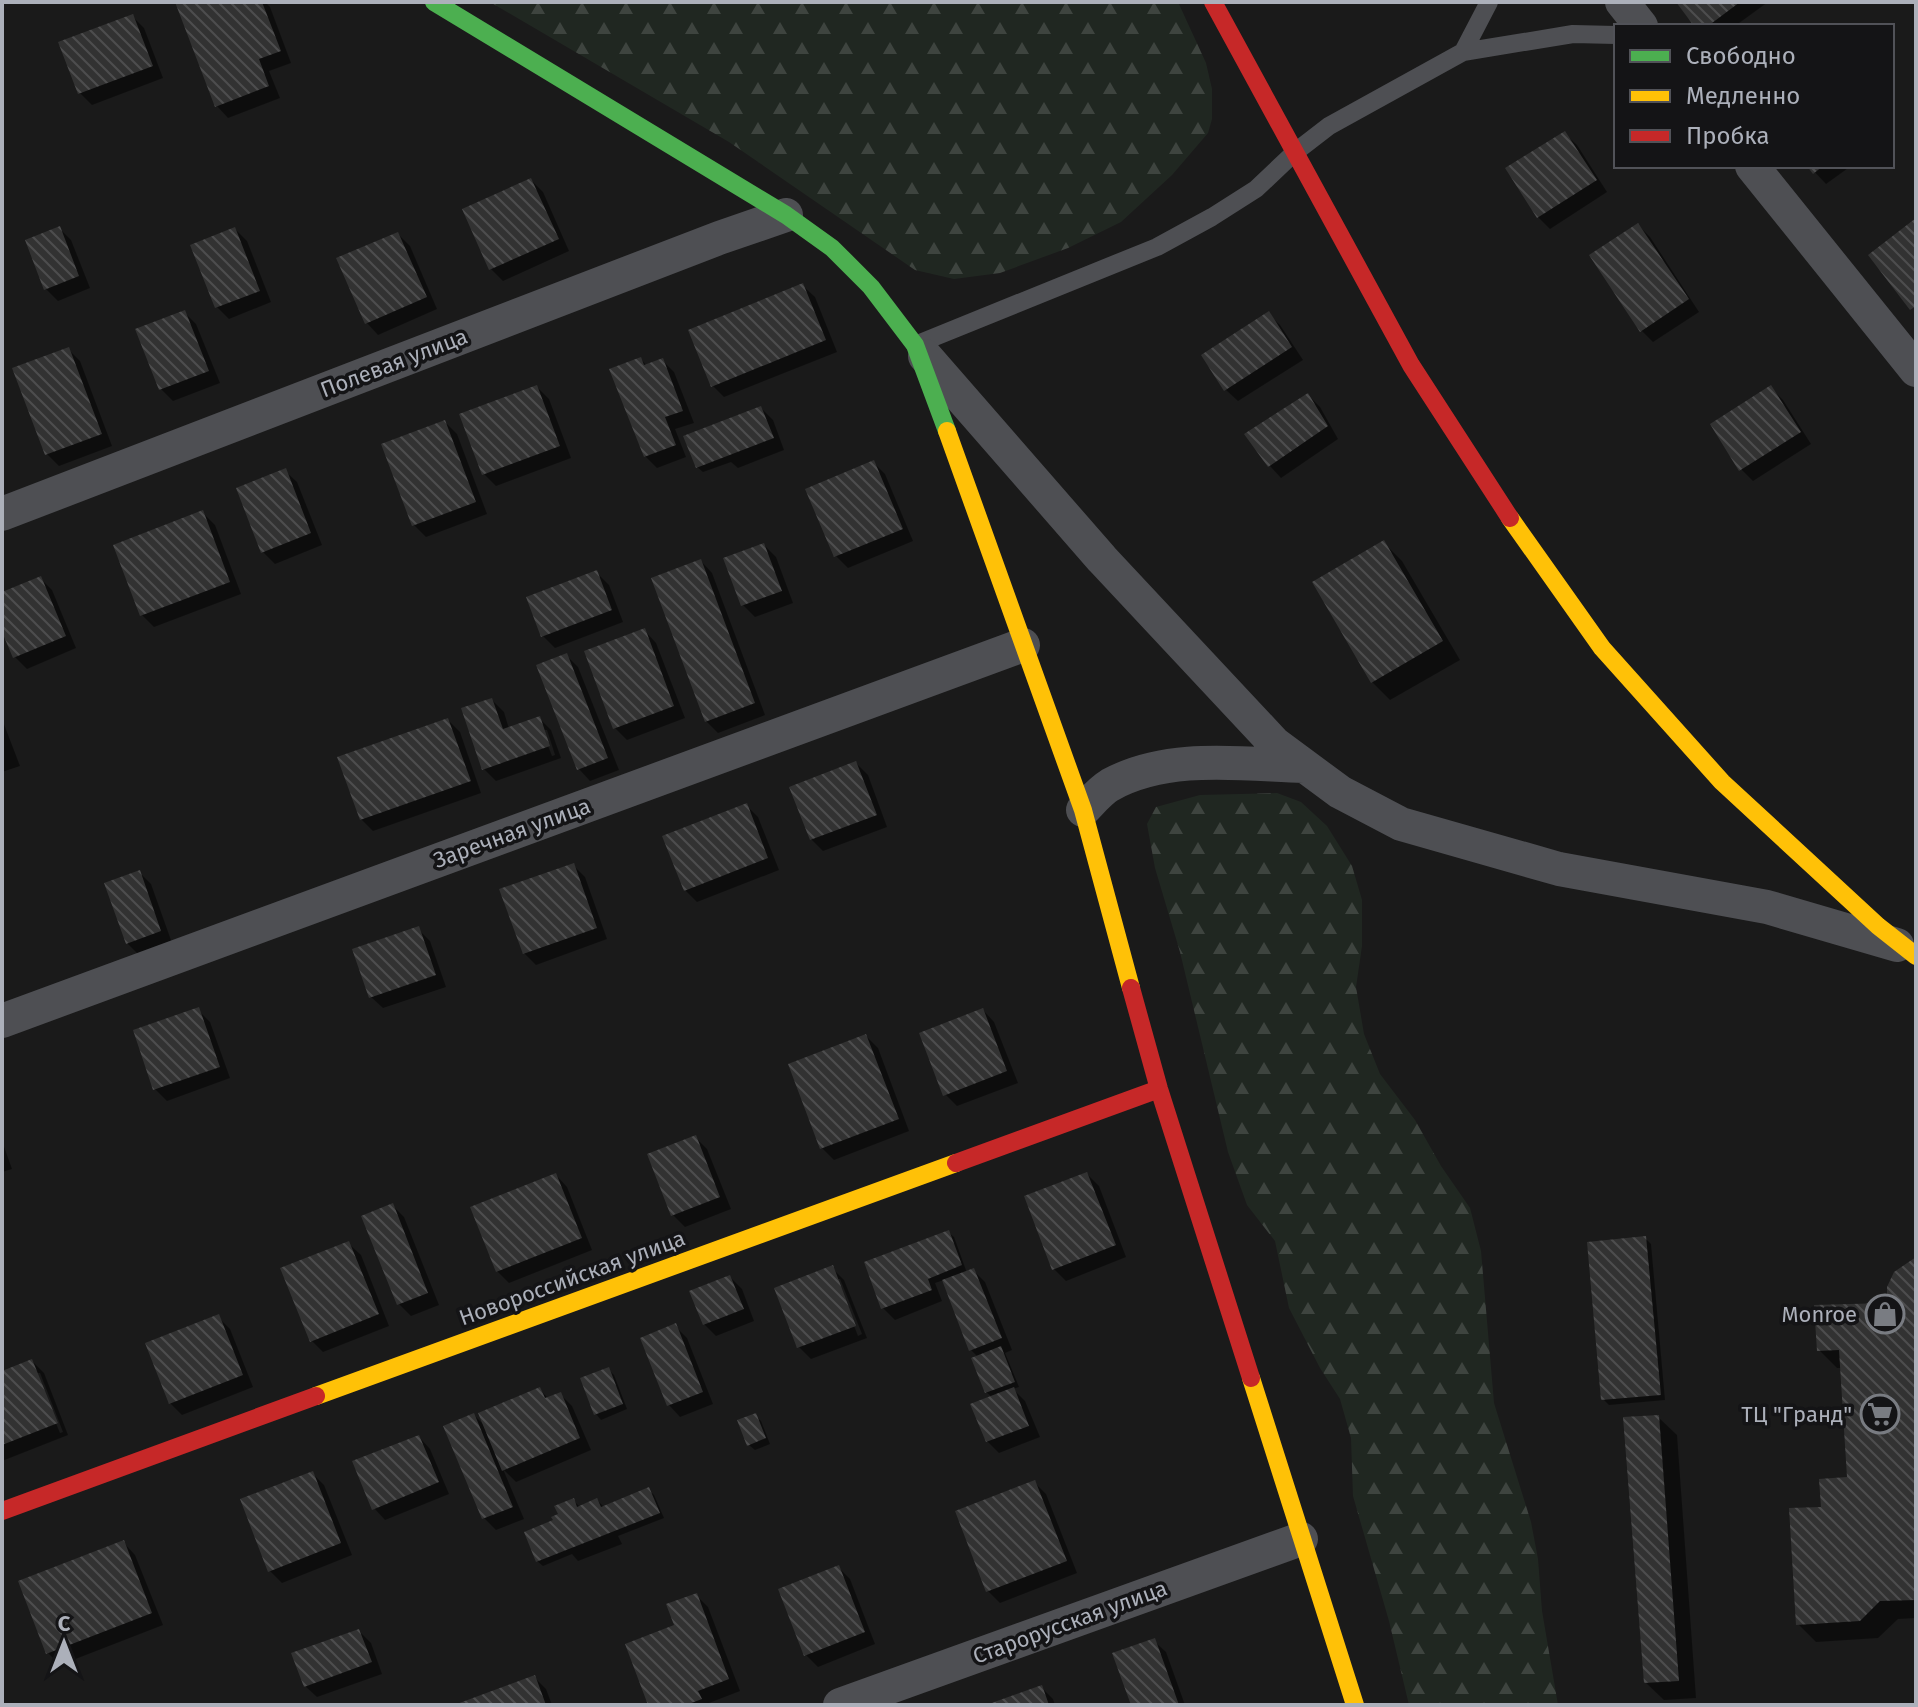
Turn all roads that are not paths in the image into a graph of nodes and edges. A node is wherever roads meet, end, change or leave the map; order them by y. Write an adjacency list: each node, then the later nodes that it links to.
1 (434, 2): 10 (street)
2 (1213, 2): 8 (street)
3 (1489, 2): 7 (lane)
4 (1622, 2): 5 (street)
5 (1639, 24)
6 (1614, 35): 7 (lane)
7 (1463, 52): 8 (lane)
8 (1294, 153): 11 (lane); 17 (street)
9 (1754, 168): 12 (street)
10 (786, 215): 11 (street); 13 (street, Полевая улица)
11 (915, 345): 14 (street); 15 (street)
12 (1916, 370)
13 (2, 514)
14 (1023, 645): 16 (street); 18 (street, Заречная улица)
15 (1304, 766): 16 (street); 17 (street)
16 (1083, 810): 19 (street)
17 (1911, 952)
18 (2, 1021)
19 (1159, 1089): 20 (street, Новороссийская улица); 21 (street)
20 (2, 1511)
21 (1301, 1539): 22 (street, Старорусская улица); 23 (street)
22 (840, 1705)
23 (1355, 1705)

